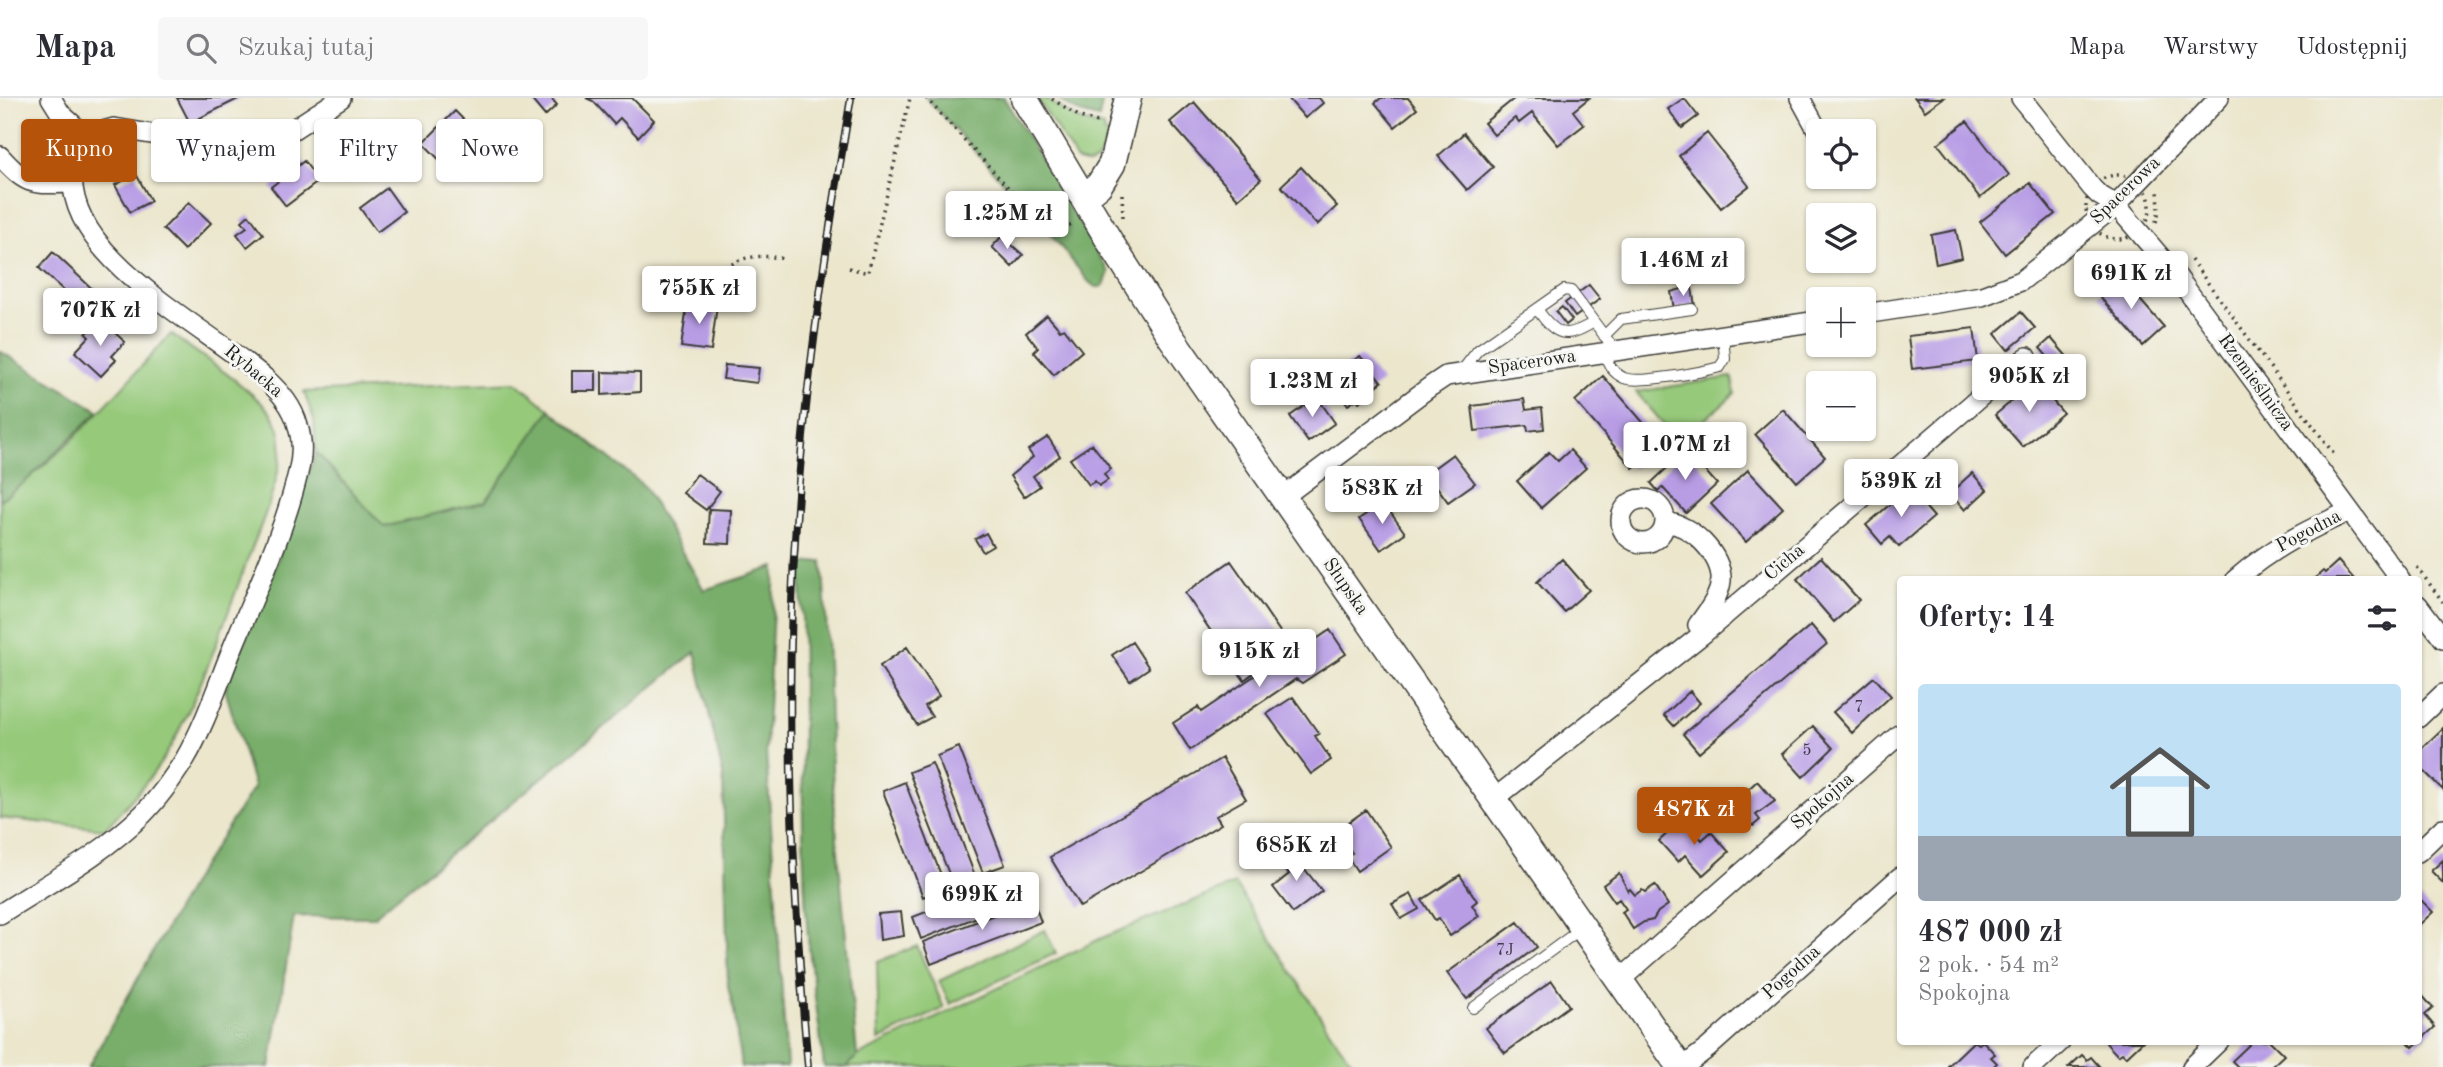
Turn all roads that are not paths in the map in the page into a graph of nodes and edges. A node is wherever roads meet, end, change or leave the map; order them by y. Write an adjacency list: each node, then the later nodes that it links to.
1 (51, 98): 8 (street)
2 (341, 98): 10 (street)
3 (1024, 98): 14 (main road, Słupska)
4 (1129, 98): 14 (main road)
5 (1800, 98): 9 (street)
6 (2021, 98): 13 (street, Rzemieślnicza)
7 (2219, 98): 13 (street, Spacerowa)
8 (67, 119)
9 (1811, 119)
10 (137, 132)
11 (0, 156): 12 (street)
12 (72, 183): 39 (street, Rybacka)
13 (2116, 205): 17 (street, Spacerowa); 25 (street, Rzemieślnicza)
14 (1083, 209): 24 (main road, Słupska)
15 (1537, 309): 18 (lane); 18 (lane); 23 (lane)
16 (1692, 309): 21 (lane)
17 (1876, 312)
18 (1594, 322): 21 (lane)
19 (1806, 323): 20 (street, Spacerowa)
20 (1723, 335): 21 (street, Spacerowa); 21 (lane)
21 (1608, 346): 23 (street, Spacerowa)
22 (2027, 357): 30 (street, Cicha)
23 (1460, 373): 24 (street, Spacerowa)
24 (1283, 497): 35 (main road, Słupska)
25 (2350, 511): 27 (street, Pogodna); 28 (street, Rzemieślnicza)
26 (1665, 523): 30 (street)
27 (2240, 576)
28 (2398, 576)
29 (2422, 610): 31 (street)
30 (1704, 633): 35 (street, Cicha)
31 (2443, 638)
32 (2443, 694): 33 (street)
33 (2422, 714)
34 (1897, 737): 41 (street, Spokojna)
35 (1494, 799): 40 (main road, Słupska)
36 (2443, 828): 37 (street)
37 (2422, 848)
38 (1897, 880): 45 (street, Pogodna)
39 (0, 914)
40 (1583, 927): 41 (main road, Słupska); 42 (lane)
41 (1620, 980): 45 (main road, Słupska)
42 (1473, 1008)
43 (2057, 1045): 46 (street)
44 (2215, 1045): 47 (street)
45 (1681, 1067)
46 (2033, 1067)
47 (2192, 1067)

